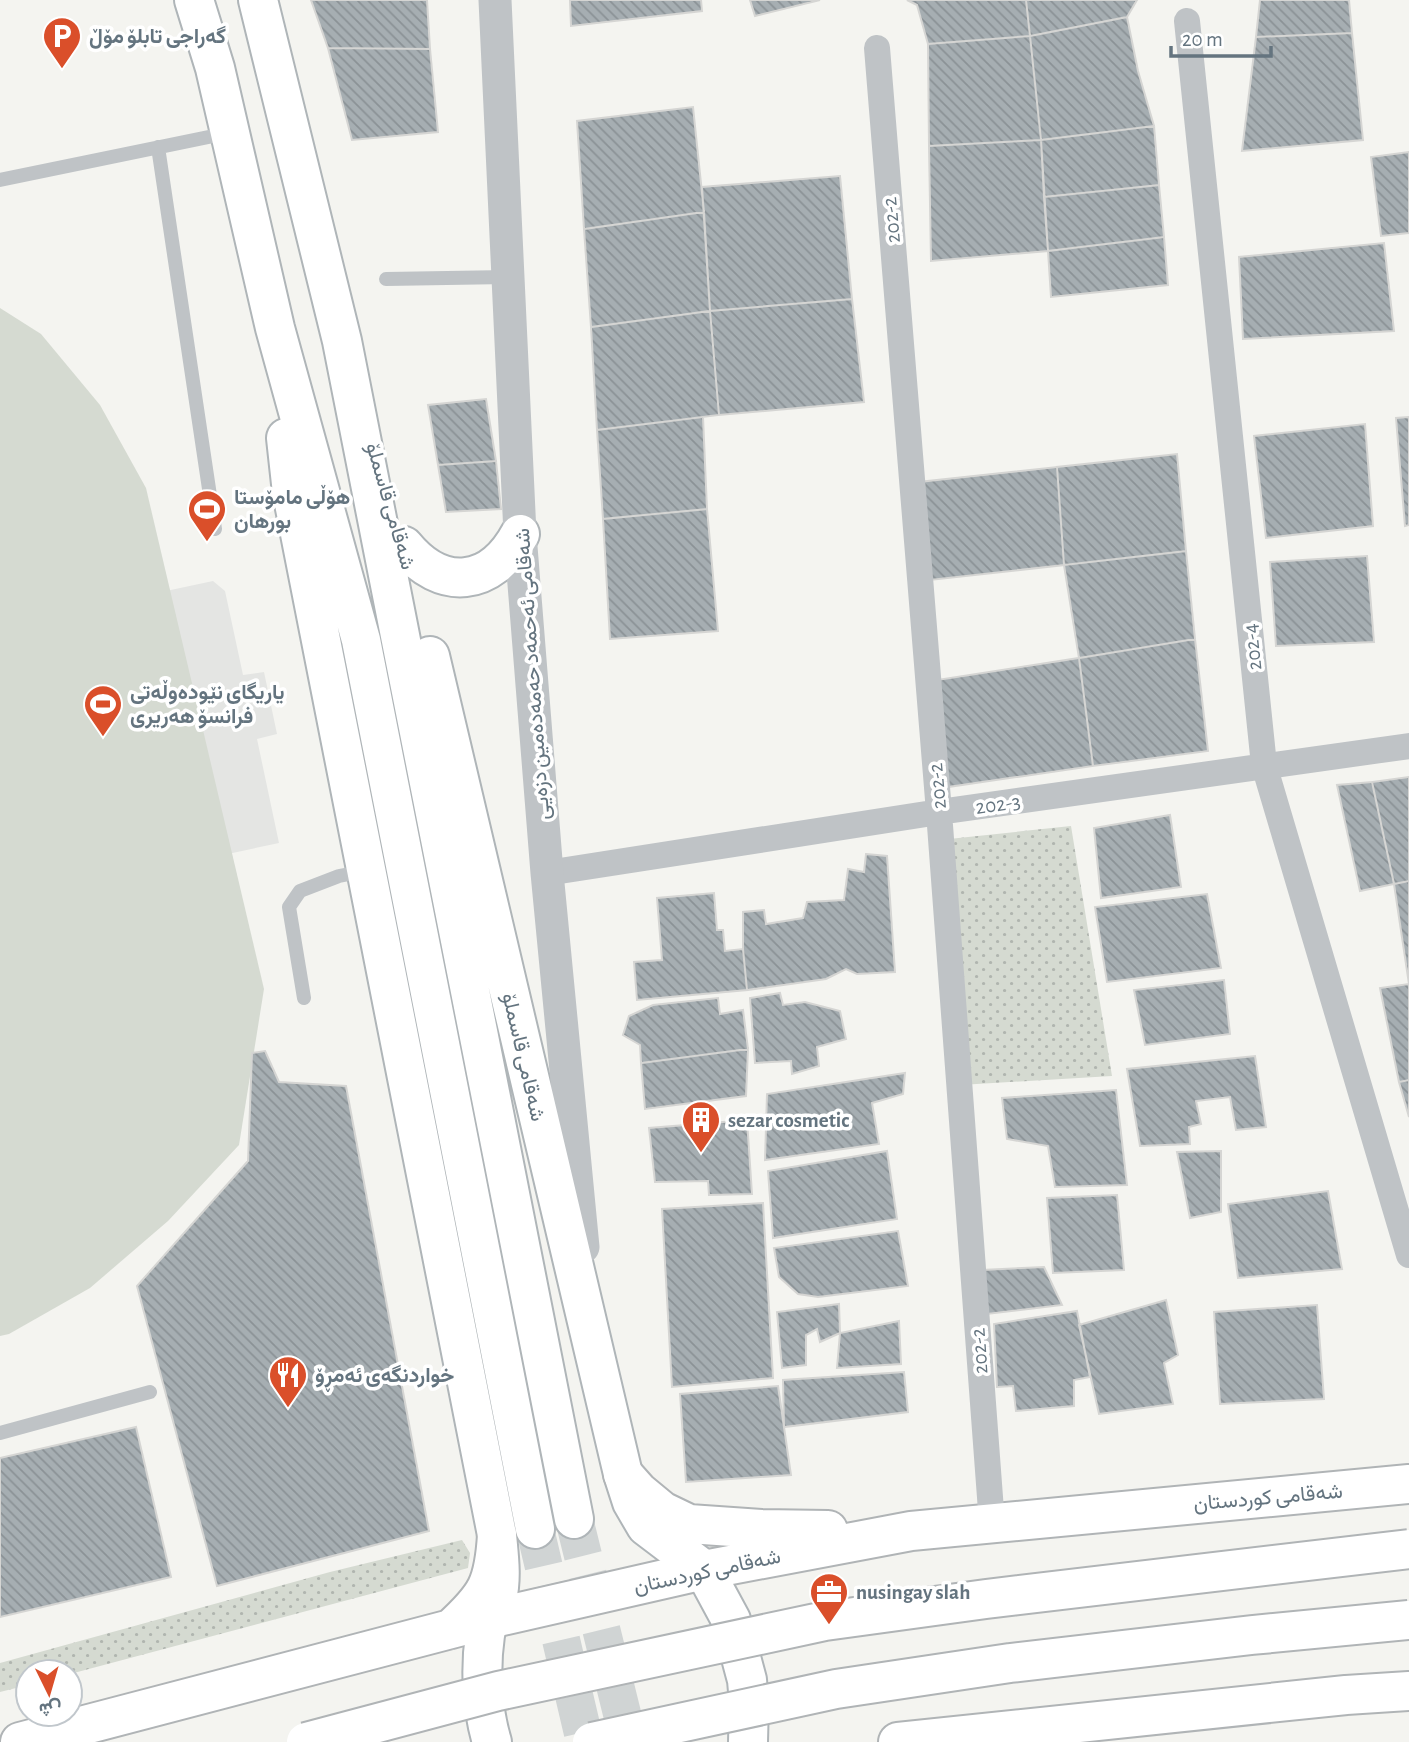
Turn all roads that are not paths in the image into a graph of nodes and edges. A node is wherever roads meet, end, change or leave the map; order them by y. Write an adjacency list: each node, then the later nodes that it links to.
1 (194, 0): 6 (main road)
2 (258, 0): 12 (main road, شەقامی قاسملۆ)
3 (495, 0): 9 (street, شەقامی ئەحمەد حەمەدەمین دزەیی)
4 (1187, 21): 17 (street, 202-4)
5 (877, 48): 18 (street, 202-2)
6 (229, 132): 7 (lane); 11 (main road)
7 (158, 147): 8 (lane); 13 (lane)
8 (0, 180)
9 (508, 276): 10 (lane); 14 (street, شەقامی ئەحمەد حەمەدەمین دزەیی)
10 (386, 279)
11 (275, 328): 19 (main road); 30 (main road)
12 (342, 341): 15 (main road, شەقامی قاسملۆ); 28 (main road, شەقامی قاسملۆ)
13 (215, 529)
14 (520, 534): 15 (main road); 20 (street, شەقامی ئەحمەد حەمەدەمین دزەیی)
15 (404, 546): 23 (main road, شەقامی قاسملۆ)
16 (1409, 746): 17 (street, 202-3)
17 (1265, 765): 18 (street, 202-3); 22 (street, 202-4)
18 (939, 812): 20 (street, 202-3); 29 (street, 202-2)
19 (366, 871): 21 (lane); 32 (main road)
20 (547, 873): 23 (street, شەقامی ئەحمەد حەمەدەمین دزەیی)
21 (304, 998)
22 (1409, 1255)
23 (592, 1347): 26 (main road, شەقامی قاسملۆ)
24 (150, 1392): 25 (lane)
25 (0, 1433)
26 (624, 1474): 31 (main road); 34 (main road, شەقامی قاسملۆ)
27 (1409, 1484): 29 (main road, شەقامی کوردستان)
28 (574, 1519)
29 (992, 1524): 31 (main road, شەقامی کوردستان)
30 (535, 1530)
31 (911, 1531): 34 (main road, شەقامی کوردستان)
32 (497, 1535): 35 (main road); 37 (main road)
33 (1409, 1549): 41 (main road, bridge)
34 (705, 1570): 35 (main road, شەقامی کوردستان); 44 (main road, شەقامی قاسملۆ)
35 (489, 1619): 37 (main road, شەقامی کوردستان); 42 (main road)
36 (1409, 1620): 43 (main road, bridge)
37 (451, 1629): 40 (main road, شەقامی کوردستان)
38 (1409, 1691): 39 (main road)
39 (1019, 1736): 45 (main road)
40 (20, 1742)
41 (306, 1742)
42 (492, 1742)
43 (592, 1742)
44 (748, 1742)
45 (898, 1742)

